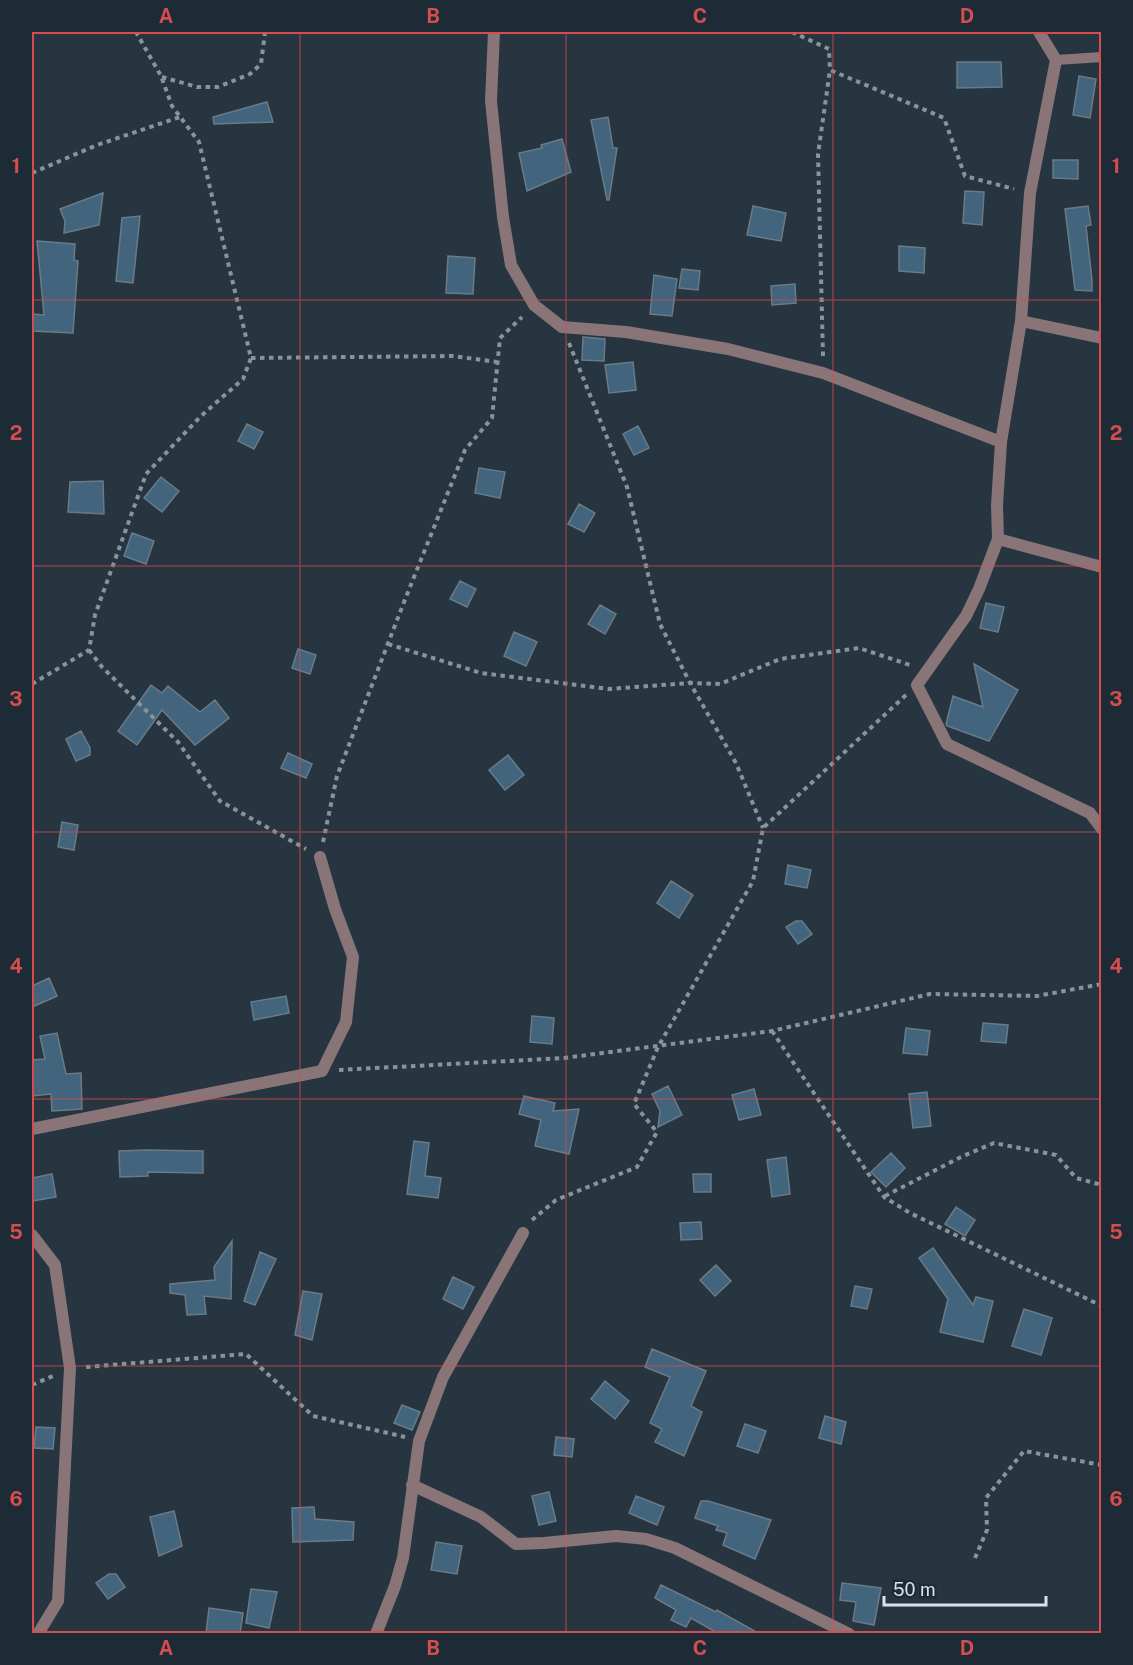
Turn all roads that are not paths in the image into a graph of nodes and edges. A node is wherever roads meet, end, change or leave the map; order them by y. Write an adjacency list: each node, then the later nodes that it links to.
1 (494, 32): 7 (street)
2 (1040, 32): 4 (street)
3 (1101, 57): 4 (lane)
4 (1056, 60): 5 (street)
5 (1021, 321): 6 (street); 7 (street)
6 (1101, 338)
7 (1001, 442): 8 (street)
8 (998, 539): 9 (street); 10 (street)
9 (1101, 567)
10 (1101, 829)
11 (320, 857): 12 (street)
12 (32, 1129)
13 (523, 1233): 15 (street)
14 (32, 1235): 16 (street)
15 (412, 1485): 17 (street); 18 (street)
16 (38, 1634)
17 (376, 1634)
18 (849, 1634)

